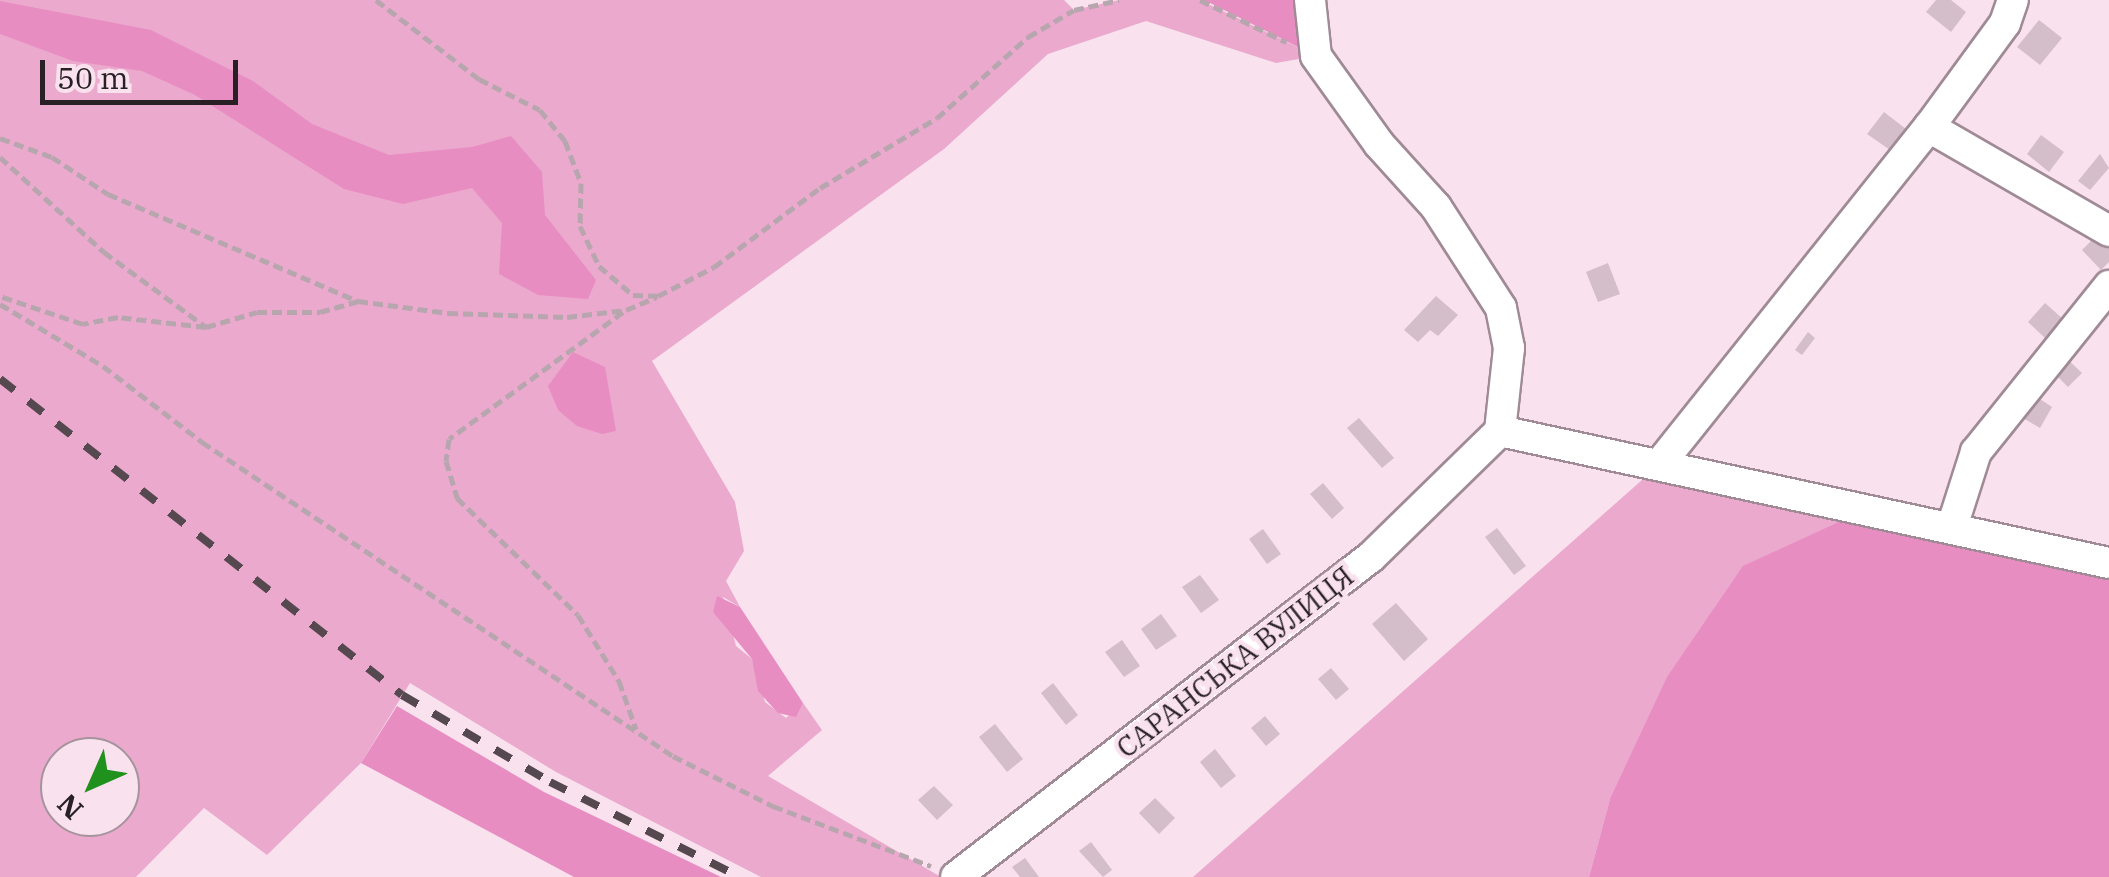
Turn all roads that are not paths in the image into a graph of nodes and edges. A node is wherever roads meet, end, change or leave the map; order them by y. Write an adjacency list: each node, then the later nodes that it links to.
1 (1310, 0): 6 (street)
2 (2013, 0): 3 (street)
3 (1929, 127): 4 (street); 7 (street)
4 (2109, 231)
5 (2109, 286): 8 (street)
6 (1500, 431): 7 (street); 10 (street, САРАНСЬКА ВУЛИЦЯ)
7 (1659, 465): 8 (street)
8 (1952, 527): 9 (street)
9 (2109, 563)
10 (956, 876)

